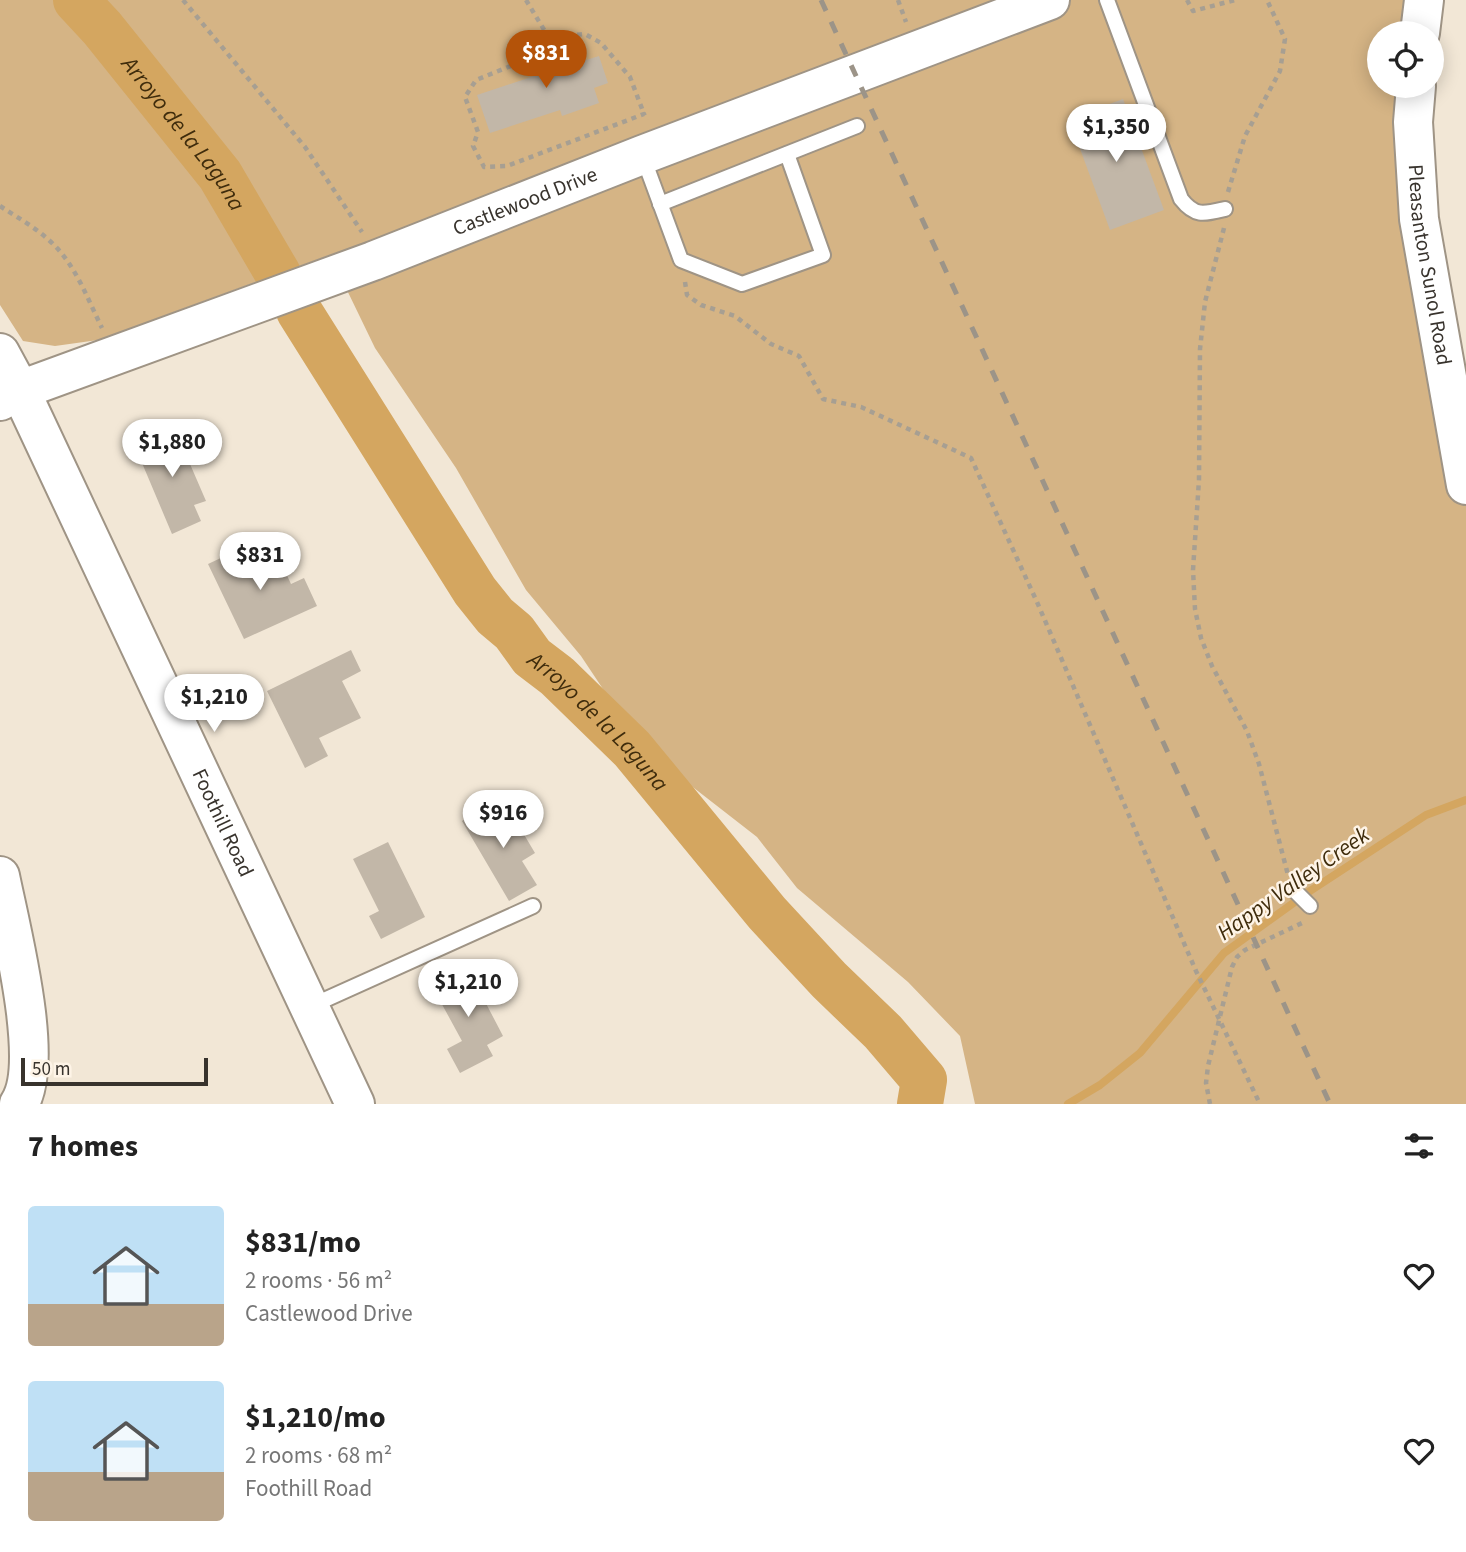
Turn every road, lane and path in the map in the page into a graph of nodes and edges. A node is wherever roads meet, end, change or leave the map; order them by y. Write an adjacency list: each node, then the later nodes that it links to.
1 (183, 0): 19 (path)
2 (527, 0): 10 (path)
3 (1050, 0): 14 (street, Castlewood Drive)
4 (1108, 0): 18 (lane)
5 (1187, 0): 6 (path)
6 (1235, 0)
7 (1267, 0): 18 (path)
8 (1424, 0): 9 (street)
9 (1421, 21)
10 (546, 33): 12 (path); 12 (path)
11 (1415, 98): 24 (street, Pleasanton Sunol Road)
12 (645, 114): 14 (path)
13 (857, 126): 15 (lane)
14 (650, 152): 16 (lane); 19 (street, Castlewood Drive)
15 (787, 153): 16 (lane); 20 (lane)
16 (660, 204): 20 (lane)
17 (0, 206): 22 (path)
18 (1225, 209): 26 (path)
19 (375, 260): 22 (street, Castlewood Drive)
20 (681, 260): 30 (path)
21 (0, 353): 23 (street, Foothill Road)
22 (115, 355): 23 (street, Castlewood Drive)
23 (10, 395): 29 (street, Foothill Road)
24 (1466, 485)
25 (0, 876): 31 (street)
26 (1295, 891): 28 (lane)
27 (533, 905): 29 (lane)
28 (1310, 906): 30 (path)
29 (309, 1007): 32 (street, Foothill Road)
30 (1219, 1023): 33 (path); 34 (path)
31 (19, 1104)
32 (355, 1104)
33 (1210, 1104)
34 (1260, 1104)

